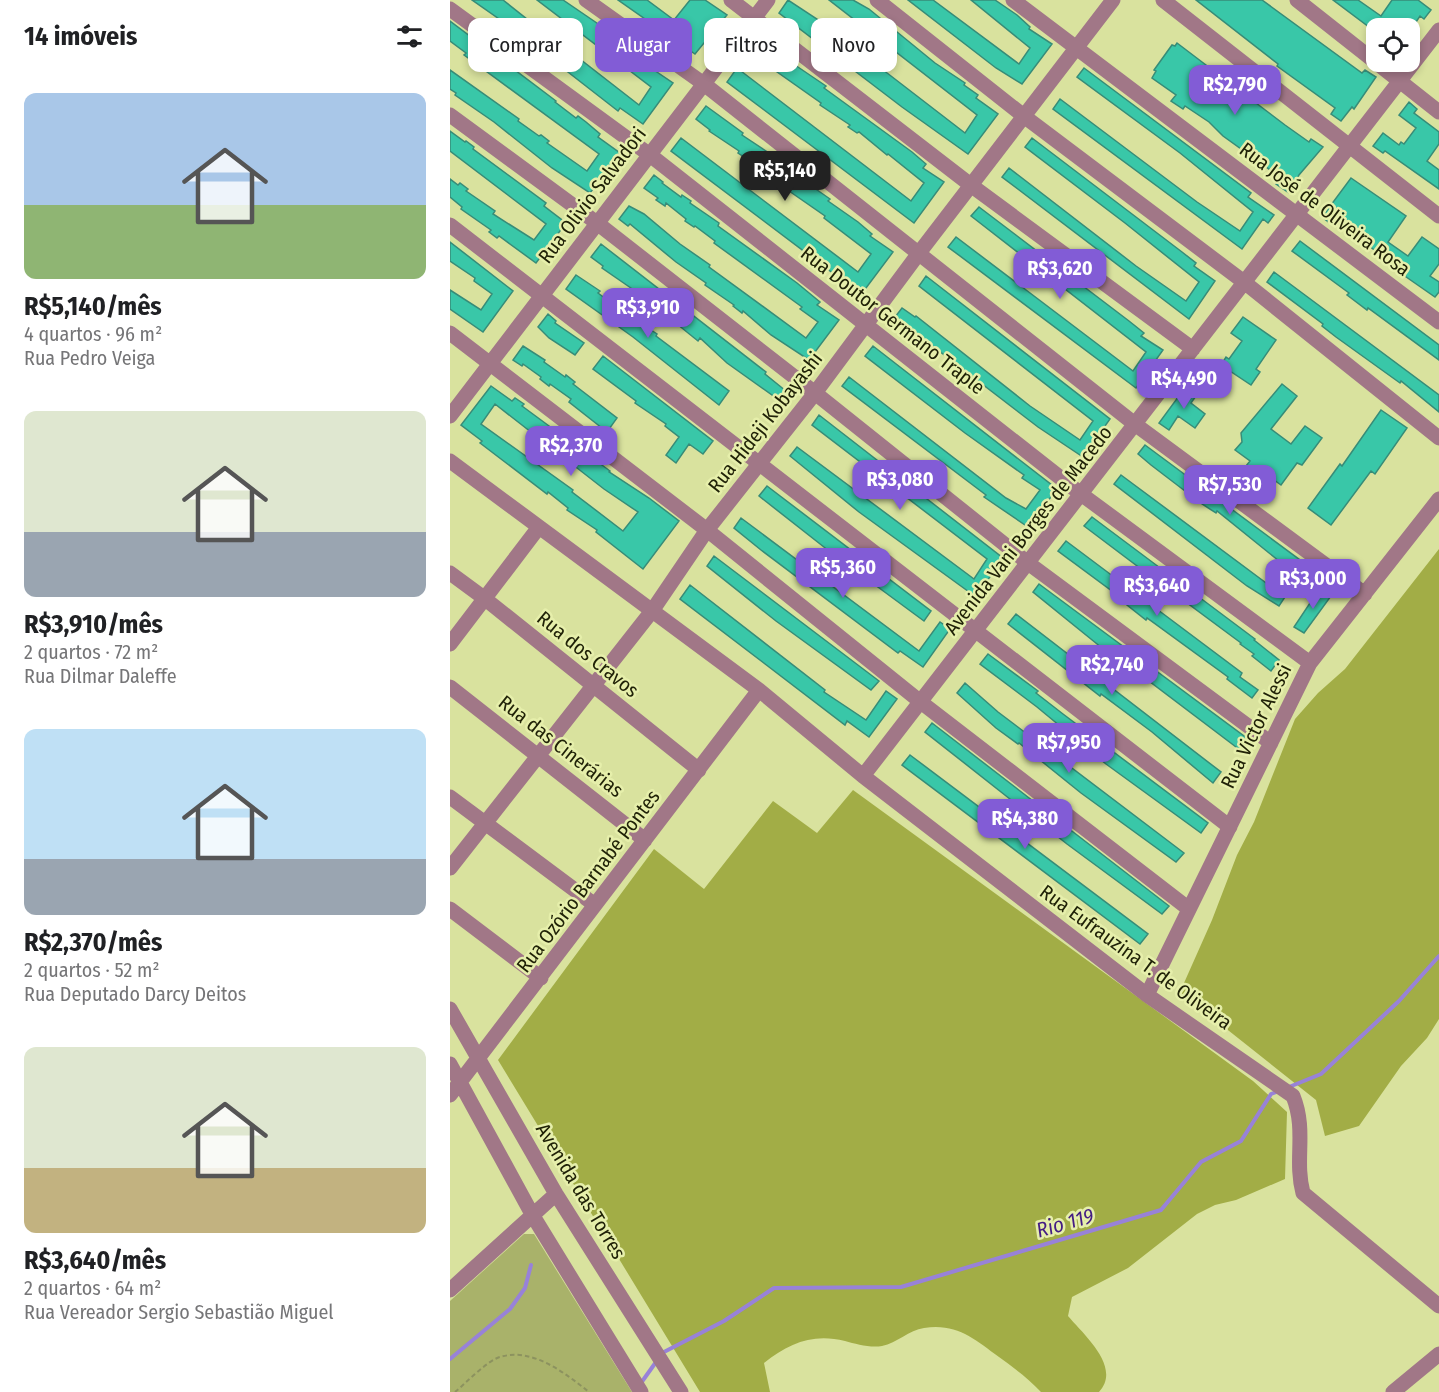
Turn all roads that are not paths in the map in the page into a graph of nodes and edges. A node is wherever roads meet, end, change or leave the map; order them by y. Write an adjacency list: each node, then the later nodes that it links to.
1 (586, 0): 16 (street)
2 (731, 0): 10 (street)
3 (768, 0): 10 (street, Rua Olivio Salvadori)
4 (877, 0): 19 (street)
5 (1013, 0): 12 (street, Rua José de Oliveira Rosa)
6 (1113, 0): 12 (street, Rua Hideji Kobayashi)
7 (1163, 0): 20 (street)
8 (1297, 0): 15 (street)
9 (450, 9): 21 (street, Rua Doutor Germano Traple)
10 (755, 18)
11 (1439, 30): 15 (street, Avenida Vani Borges de Macedo)
12 (1076, 49): 19 (street, Rua Hideji Kobayashi); 23 (street, Rua José de Oliveira Rosa)
13 (799, 52): 22 (street)
14 (713, 72): 16 (street, Rua Olivio Salvadori)
15 (1400, 81): 17 (street); 20 (street, Avenida Vani Borges de Macedo)
16 (704, 84): 21 (street, Rua Olivio Salvadori); 27 (street)
17 (1439, 112)
18 (450, 115): 25 (street)
19 (1025, 117): 22 (street, Rua Hideji Kobayashi); 28 (street)
20 (1348, 146): 23 (street, Avenida Vani Borges de Macedo); 24 (street)
21 (650, 155): 25 (street, Rua Olivio Salvadori); 31 (street, Rua Doutor Germano Traple)
22 (972, 186): 27 (street, Rua Hideji Kobayashi); 33 (street)
23 (1298, 213): 28 (street, Avenida Vani Borges de Macedo); 30 (street, Rua José de Oliveira Rosa)
24 (1439, 216)
25 (597, 223): 29 (street, Rua Olivio Salvadori); 35 (street)
26 (450, 225): 29 (street)
27 (919, 254): 31 (street, Rua Hideji Kobayashi); 37 (street)
28 (1244, 282): 33 (street, Avenida Vani Borges de Macedo); 38 (street)
29 (542, 295): 34 (street, Rua Olivio Salvadori); 40 (street)
30 (1439, 322)
31 (865, 326): 35 (street, Rua Hideji Kobayashi); 41 (street, Rua Doutor Germano Traple)
32 (450, 333): 34 (street)
33 (1193, 349): 37 (street, Avenida Vani Borges de Macedo)
34 (490, 363): 36 (street, Rua Olivio Salvadori); 44 (street)
35 (815, 393): 40 (street, Rua Hideji Kobayashi); 45 (street)
36 (450, 416)
37 (1136, 425): 41 (street, Avenida Vani Borges de Macedo); 47 (street)
38 (1439, 438)
39 (450, 461): 43 (street, Rua Eufrauzina T. de Oliveira)
40 (759, 463): 44 (street, Rua Hideji Kobayashi); 50 (street)
41 (1081, 494): 45 (street, Avenida Vani Borges de Macedo); 52 (street, Rua Doutor Germano Traple)
42 (1439, 499): 47 (street, Rua Victor Alessi)
43 (538, 527): 48 (street); 49 (street, Rua Eufrauzina T. de Oliveira)
44 (707, 530): 49 (street, Rua Hideji Kobayashi); 56 (street)
45 (1028, 563): 50 (street, Avenida Vani Borges de Macedo); 57 (street)
46 (450, 573): 48 (street, Rua dos Cravos)
47 (1365, 594): 52 (street, Rua Victor Alessi)
48 (484, 598): 51 (street); 53 (street, Rua dos Cravos)
49 (652, 611): 53 (street, Rua Hideji Kobayashi); 55 (street, Rua Eufrauzina T. de Oliveira)
50 (976, 630): 56 (street, Avenida Vani Borges de Macedo); 63 (street)
51 (450, 644)
52 (1310, 663): 57 (street, Rua Victor Alessi)
53 (594, 685): 58 (street, Rua Hideji Kobayashi); 59 (street, Rua dos Cravos)
54 (450, 687): 58 (street, Rua das Cinerárias)
55 (759, 690): 59 (street, Rua Ozório Barnabé Pontes); 60 (street, Rua Eufrauzina T. de Oliveira)
56 (922, 703): 60 (street, Avenida Vani Borges de Macedo); 68 (street)
57 (1271, 743): 63 (street, Rua Victor Alessi)
58 (540, 755): 62 (street, Rua Hideji Kobayashi); 64 (street, Rua das Cinerárias)
59 (699, 770): 64 (street, Rua Ozório Barnabé Pontes)
60 (863, 776): 70 (street, Rua Eufrauzina T. de Oliveira)
61 (450, 797): 62 (street)
62 (486, 824): 65 (street, Rua Hideji Kobayashi); 66 (street)
63 (1230, 827): 68 (street, Rua Victor Alessi)
64 (645, 840): 66 (street, Rua Ozório Barnabé Pontes)
65 (450, 868)
66 (594, 904): 69 (street, Rua Ozório Barnabé Pontes)
67 (450, 909): 69 (street)
68 (1189, 909): 70 (street, Rua Victor Alessi)
69 (541, 978): 72 (street, Rua Ozório Barnabé Pontes)
70 (1147, 995): 79 (street, Rua Eufrauzina T. de Oliveira)
71 (450, 1009): 72 (street, Avenida das Torres)
72 (479, 1059): 74 (street, Rua Ozório Barnabé Pontes); 76 (street, Avenida das Torres)
73 (450, 1064): 74 (street)
74 (461, 1081): 75 (street, Rua Ozório Barnabé Pontes); 77 (street)
75 (450, 1095)
76 (556, 1194): 77 (street); 82 (street, Avenida das Torres)
77 (533, 1216): 78 (street); 81 (street)
78 (450, 1290)
79 (1439, 1306)
80 (1439, 1354): 83 (street)
81 (641, 1392)
82 (681, 1392)
83 (1393, 1392)

